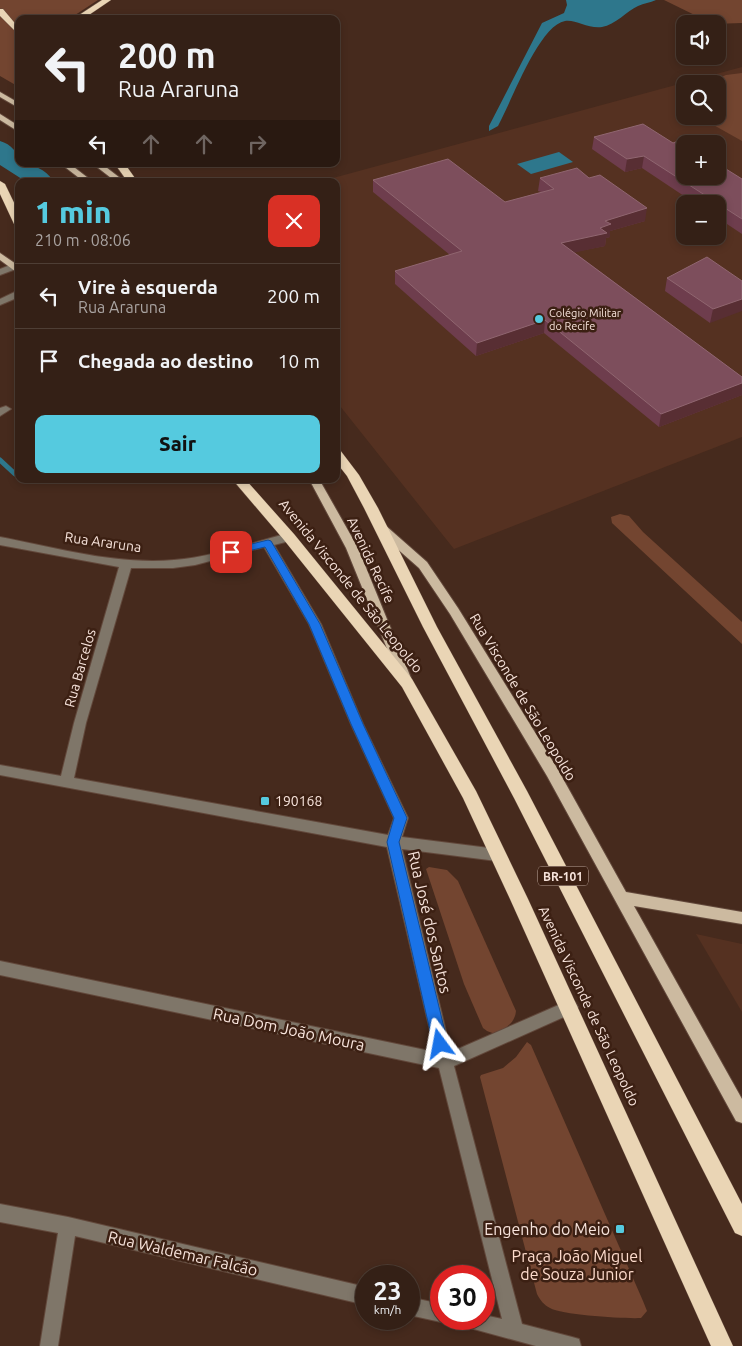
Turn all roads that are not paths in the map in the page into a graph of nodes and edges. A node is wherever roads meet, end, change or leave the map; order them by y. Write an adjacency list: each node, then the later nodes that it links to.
1 (107, 0): 3 (highway)
2 (0, 11): 4 (highway)
3 (83, 15)
4 (15, 28)
5 (0, 94): 6 (main road)
6 (15, 103)
7 (0, 116): 8 (main road)
8 (15, 127)
9 (69, 167): 12 (main road)
10 (101, 167): 13 (main road)
11 (122, 167): 14 (highway)
12 (84, 178)
13 (116, 178)
14 (130, 178)
15 (0, 184): 16 (highway)
16 (15, 216)
17 (0, 256): 18 (main road)
18 (15, 268)
19 (15, 269): 20 (street)
20 (0, 272)
21 (15, 295): 22 (street)
22 (0, 302)
23 (340, 458): 26 (highway, BR-101)
24 (242, 483): 27 (highway, Avenida Visconde de São Leopoldo)
25 (316, 483): 31 (main road, Avenida Recife)
26 (381, 528): 36 (main road, Rua Visconde de São Leopoldo); 44 (highway, BR-101)
27 (289, 537): 29 (street, Rua Araruna); 31 (highway, Avenida Visconde de São Leopoldo)
28 (0, 541): 30 (street, Rua Araruna)
29 (268, 543): 30 (street, Rua Araruna); 34 (street, Rua José dos Santos)
30 (126, 564): 33 (street, Rua Barcelos)
31 (408, 683): 35 (highway, Avenida Visconde de São Leopoldo)
32 (0, 770): 33 (street, Rua José dos Santos)
33 (66, 782): 34 (street, Rua José dos Santos)
34 (393, 842): 35 (street, Rua José dos Santos); 40 (street, Rua José dos Santos)
35 (497, 855): 39 (highway, Avenida Visconde de São Leopoldo)
36 (620, 897): 37 (main road); 41 (main road)
37 (742, 918)
38 (0, 968): 40 (street, Rua Dom João Moura)
39 (570, 1007): 40 (street); 50 (highway, Avenida Visconde de São Leopoldo)
40 (445, 1062): 47 (street, Rua José dos Santos)
41 (742, 1115)
42 (0, 1213): 43 (street, Rua Waldemar Falcão)
43 (68, 1226): 45 (street, Rua Waldemar Falcão); 48 (street)
44 (742, 1226)
45 (355, 1293)
46 (495, 1326): 47 (street)
47 (514, 1330): 49 (street)
48 (49, 1346)
49 (572, 1346)
50 (722, 1346)

